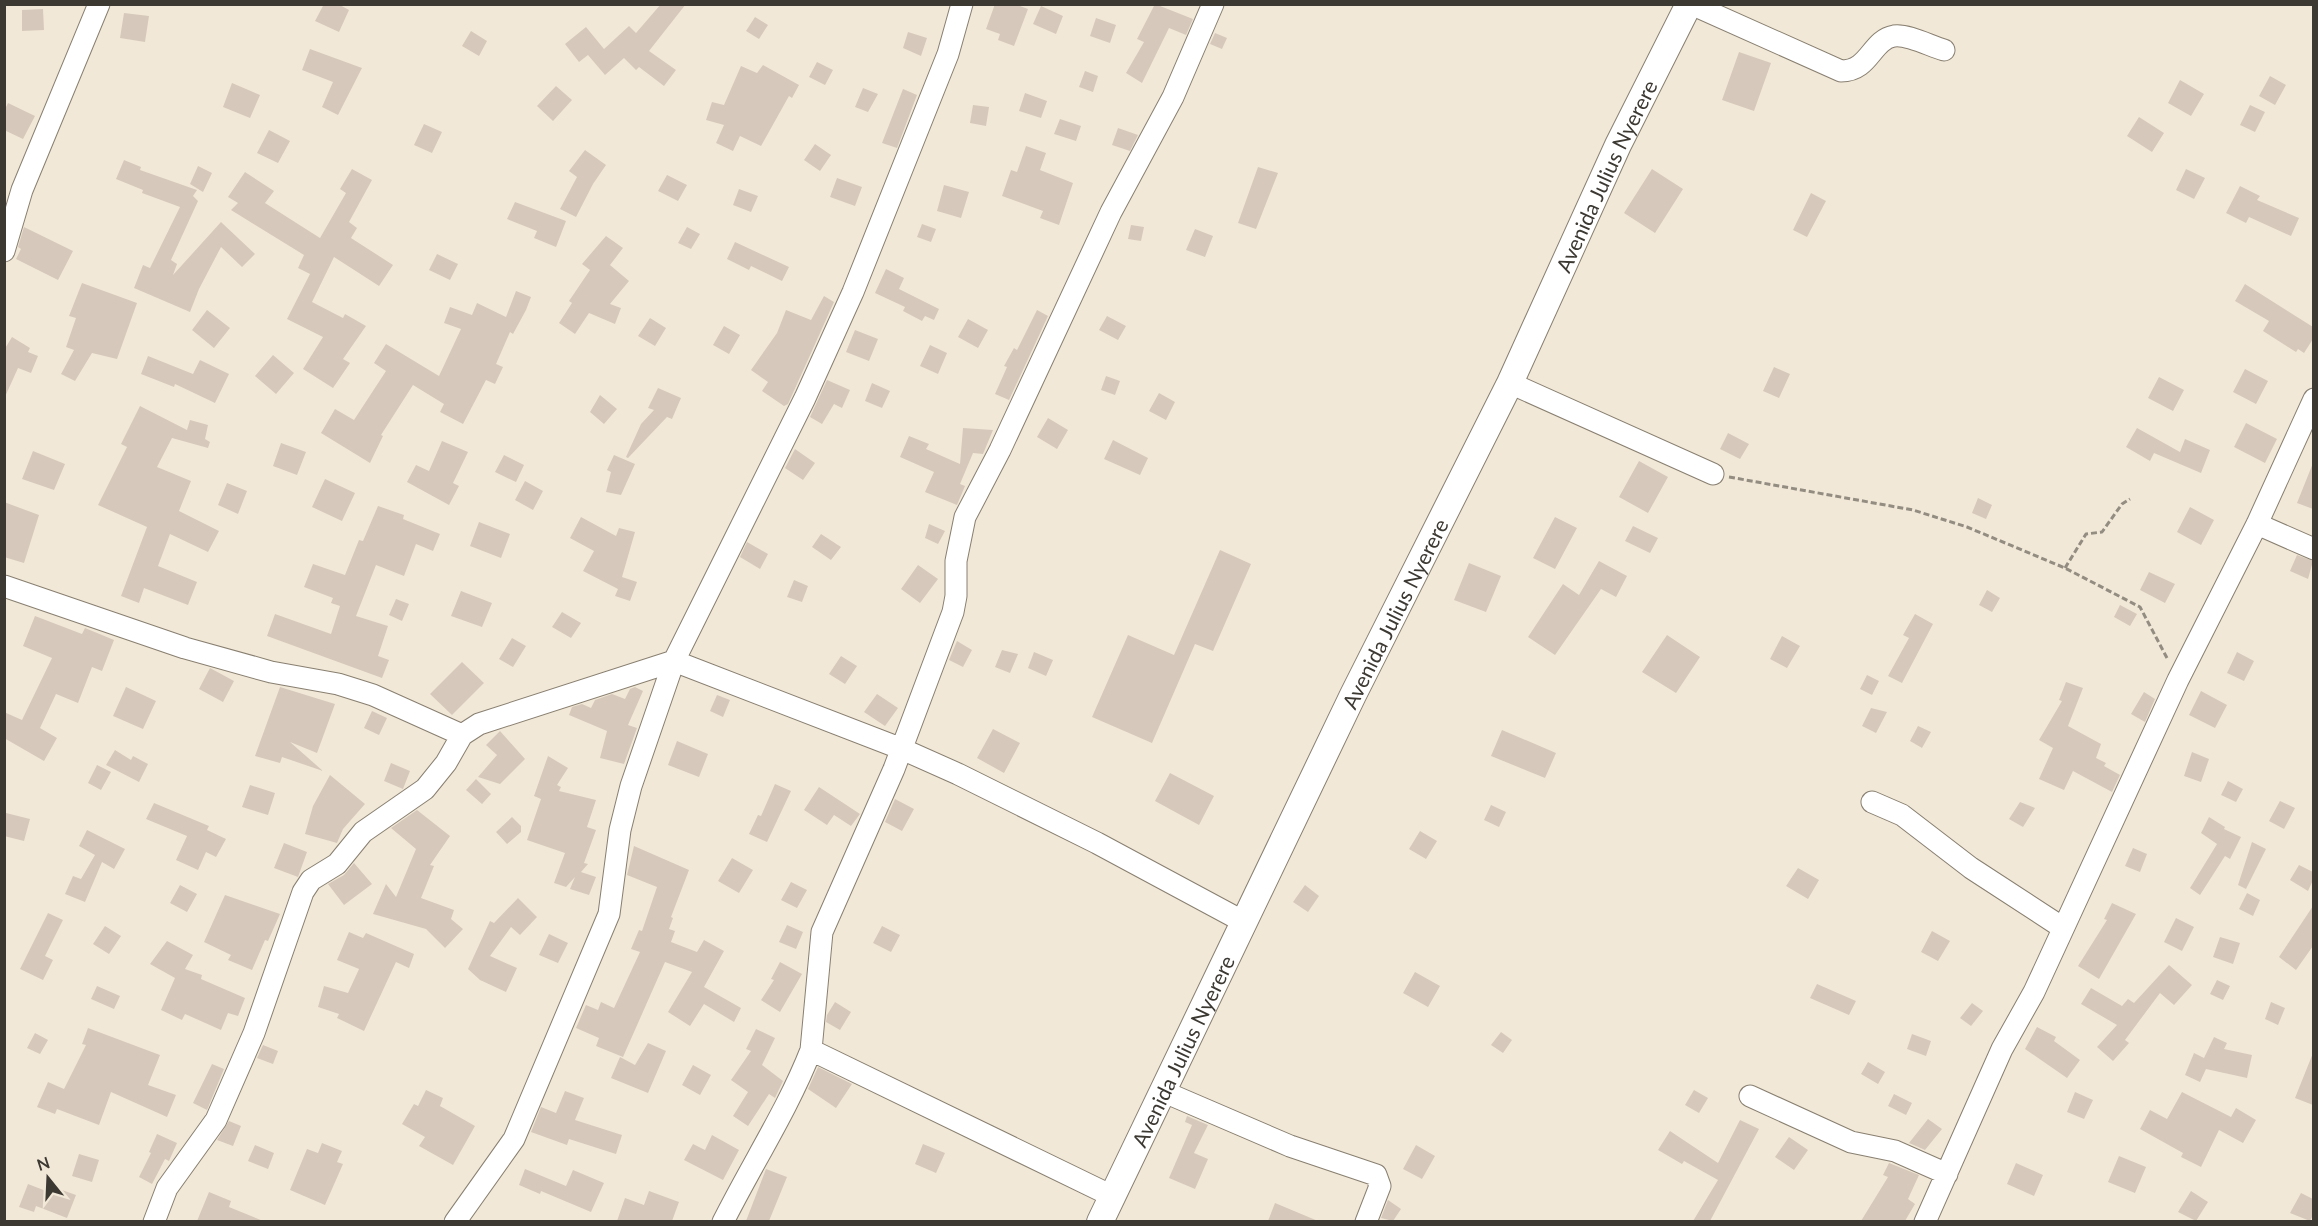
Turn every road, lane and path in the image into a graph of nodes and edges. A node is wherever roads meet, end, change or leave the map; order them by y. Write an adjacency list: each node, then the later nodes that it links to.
1 (99, 4): 6 (street)
2 (962, 4): 15 (street)
3 (1214, 4): 18 (street)
4 (1690, 4): 5 (street); 7 (street, Avenida Julius Nyerere)
5 (1944, 50)
6 (4, 251)
7 (1510, 382): 9 (street); 20 (street, Avenida Julius Nyerere)
8 (2313, 399): 11 (street)
9 (1713, 474): 13 (path)
10 (2130, 499): 13 (path)
11 (2257, 524): 12 (street); 16 (street)
12 (2313, 549)
13 (2065, 567): 16 (path)
14 (4, 586): 17 (street)
15 (674, 661): 17 (street); 18 (street); 28 (street)
16 (2178, 680): 21 (street)
17 (462, 735): 27 (street)
18 (902, 749): 20 (street); 22 (street)
19 (1872, 802): 21 (street)
20 (1245, 922): 23 (street, Avenida Julius Nyerere)
21 (2063, 927): 25 (street)
22 (811, 1050): 26 (street); 29 (street)
23 (1162, 1091): 26 (street, Avenida Julius Nyerere); 31 (street)
24 (1750, 1096): 25 (street)
25 (1947, 1174): 32 (street)
26 (1112, 1196): 30 (street, Avenida Julius Nyerere)
27 (154, 1221)
28 (455, 1221)
29 (723, 1221)
30 (1100, 1221)
31 (1366, 1221)
32 (1926, 1221)

